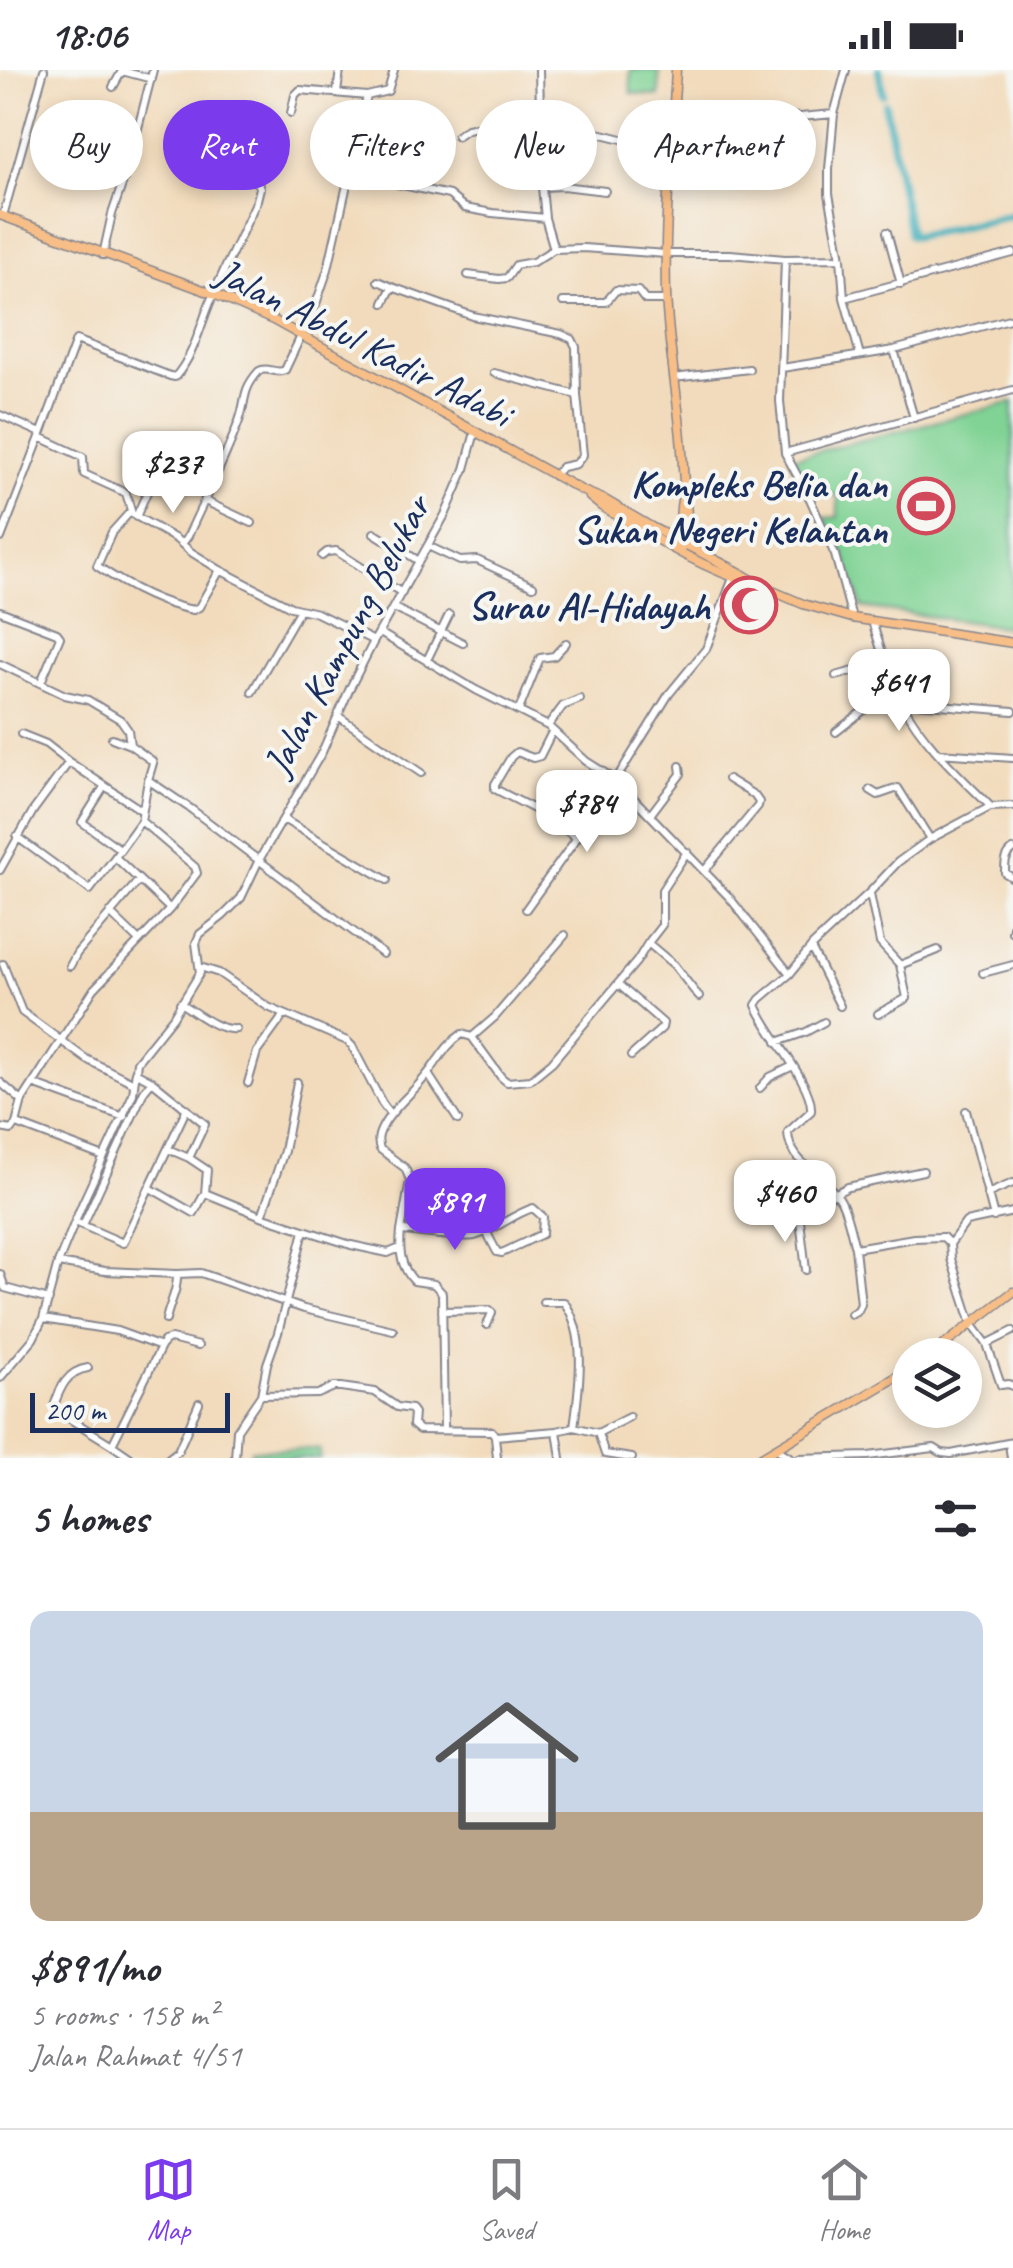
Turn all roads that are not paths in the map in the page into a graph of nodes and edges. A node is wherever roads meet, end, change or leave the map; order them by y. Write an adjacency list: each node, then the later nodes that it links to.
1 (44, 70): 26 (street)
2 (340, 70): 9 (street)
3 (394, 70): 10 (street)
4 (539, 70): 12 (street)
5 (676, 70): 13 (main road)
6 (846, 70): 15 (street)
7 (152, 74): 8 (street); 32 (street)
8 (113, 87)
9 (337, 93): 10 (street); 14 (street)
10 (366, 96): 11 (street)
11 (365, 100)
12 (540, 100)
13 (674, 100)
14 (291, 113)
15 (834, 114): 16 (street); 33 (street)
16 (816, 115)
17 (476, 127): 18 (street)
18 (456, 136)
19 (597, 189): 24 (street)
20 (259, 190): 39 (street)
21 (347, 190): 45 (street)
22 (426, 190): 27 (street)
23 (542, 190): 27 (street)
24 (605, 190)
25 (669, 190): 31 (main road)
26 (2, 216): 32 (main road, Jalan Abdul Kadir Adabi)
27 (545, 218): 29 (street)
28 (886, 232): 37 (street)
29 (554, 249): 31 (street); 35 (street)
30 (1013, 253): 37 (street)
31 (666, 254): 34 (street); 41 (main road)
32 (103, 255): 39 (main road, Jalan Abdul Kadir Adabi)
33 (841, 258): 34 (street); 40 (street)
34 (785, 260): 48 (street)
35 (468, 274)
36 (378, 281): 38 (street)
37 (901, 284): 40 (street)
38 (392, 287): 43 (street); 53 (street)
39 (214, 294): 45 (main road, Jalan Abdul Kadir Adabi); 57 (street)
40 (844, 298): 47 (street)
41 (666, 300): 42 (street); 51 (main road)
42 (564, 302)
43 (384, 304)
44 (1013, 318): 46 (street)
45 (302, 335): 56 (main road, Jalan Abdul Kadir Adabi); 61 (street)
46 (894, 350): 47 (street); 55 (street)
47 (860, 355): 48 (street)
48 (782, 368): 58 (street)
49 (749, 369): 51 (street)
50 (494, 373): 53 (street)
51 (674, 378): 68 (main road)
52 (1013, 390): 55 (street)
53 (576, 394): 60 (street)
54 (0, 415): 57 (street)
55 (914, 418): 58 (street)
56 (476, 432): 60 (main road, Jalan Abdul Kadir Adabi); 67 (street, Jalan Kampung Belukar)
57 (40, 435): 62 (street); 65 (street)
58 (786, 453): 80 (street)
59 (164, 454): 62 (street)
60 (554, 476): 68 (main road, Jalan Abdul Kadir Adabi)
61 (205, 501): 63 (street); 66 (street)
62 (133, 514): 66 (street); 71 (street)
63 (252, 522)
64 (374, 533): 70 (street)
65 (1, 538)
66 (182, 544): 71 (street)
67 (428, 546): 70 (street, Jalan Kampung Belukar); 73 (street)
68 (679, 546): 72 (main road, Jalan Abdul Kadir Adabi); 74 (main road, Jalan Abdul Kadir Adabi)
69 (322, 556): 75 (street)
70 (420, 561): 75 (street, Jalan Kampung Belukar)
71 (220, 570): 77 (street)
72 (734, 578): 74 (main road, Jalan Abdul Kadir Adabi); 112 (street)
73 (533, 586)
74 (764, 588): 80 (main road, Jalan Abdul Kadir Adabi)
75 (402, 593): 76 (street, Jalan Kampung Belukar)
76 (394, 608): 82 (street); 83 (street, Jalan Kampung Belukar)
77 (300, 610): 84 (street); 94 (street)
78 (0, 611): 92 (street)
79 (448, 615): 82 (street)
80 (852, 618): 81 (main road, Jalan Abdul Kadir Adabi)
81 (872, 621): 85 (main road, Jalan Abdul Kadir Adabi); 89 (street)
82 (441, 631): 86 (street); 88 (street)
83 (380, 633): 84 (street, Jalan Kampung Belukar); 88 (street)
84 (374, 641): 99 (street, Jalan Kampung Belukar)
85 (1013, 642)
86 (464, 643)
87 (566, 643): 97 (street)
88 (427, 660): 97 (street)
89 (886, 662): 91 (street); 93 (street)
90 (0, 664): 92 (street)
91 (836, 676)
92 (41, 682): 104 (street)
93 (895, 687): 96 (street); 101 (street)
94 (252, 692)
95 (580, 699): 100 (street)
96 (902, 702): 98 (street); 105 (street)
97 (518, 710): 100 (street)
98 (1013, 711)
99 (338, 716): 109 (street); 119 (street, Jalan Kampung Belukar)
100 (550, 729): 112 (street); 122 (street)
101 (836, 732)
102 (21, 734): 107 (street)
103 (112, 738): 104 (street)
104 (130, 746): 111 (street)
105 (936, 753): 106 (street); 116 (street)
106 (1013, 758)
107 (69, 762): 113 (street); 121 (street)
108 (680, 766): 118 (street)
109 (421, 773)
110 (728, 779): 130 (street)
111 (148, 780): 117 (street); 128 (street)
112 (616, 780): 118 (street); 122 (street)
113 (104, 787): 117 (street); 124 (street)
114 (870, 790): 123 (street)
115 (1013, 806): 116 (street)
116 (990, 807): 123 (street)
117 (141, 810): 120 (street)
118 (650, 815): 126 (street)
119 (284, 819): 128 (street, Jalan Kampung Belukar); 133 (street)
120 (141, 820): 124 (street); 135 (street)
121 (18, 836): 127 (street); 129 (street)
122 (577, 838): 136 (street)
123 (930, 839): 134 (street)
124 (120, 849): 127 (street)
125 (1013, 850): 131 (street)
126 (688, 852): 130 (street); 140 (street)
127 (115, 857): 132 (street)
128 (259, 860): 143 (street); 148 (street, Jalan Kampung Belukar)
129 (0, 870)
130 (704, 870): 150 (street)
131 (1013, 878)
132 (139, 880): 135 (street); 137 (street)
133 (386, 880)
134 (870, 892): 141 (street); 145 (street)
135 (170, 910): 139 (street)
136 (526, 910)
137 (110, 914): 139 (street); 147 (street)
138 (566, 935): 159 (street)
139 (138, 940): 160 (street)
140 (648, 943): 151 (street); 152 (street)
141 (811, 948): 150 (street); 154 (street)
142 (938, 950): 145 (street)
143 (382, 954)
144 (3, 964): 160 (street)
145 (900, 964): 155 (street)
146 (1013, 965): 149 (street)
147 (70, 966)
148 (200, 968): 153 (street, Jalan Kampung Belukar); 156 (street)
149 (983, 972)
150 (790, 974): 161 (street)
151 (618, 984): 159 (street); 162 (street)
152 (699, 997)
153 (180, 1004): 158 (street); 164 (street, Jalan Kampung Belukar)
154 (840, 1006)
155 (878, 1014)
156 (284, 1015): 170 (street); 176 (street)
157 (824, 1022): 161 (street)
158 (236, 1029)
159 (472, 1037): 165 (street)
160 (60, 1040): 169 (street); 171 (street)
161 (776, 1042): 163 (street)
162 (631, 1056)
163 (793, 1066): 172 (street); 187 (street)
164 (135, 1072): 166 (street); 169 (street)
165 (428, 1074): 176 (street); 178 (street)
166 (152, 1081): 174 (street); 193 (street)
167 (0, 1082): 173 (street)
168 (298, 1082): 191 (street)
169 (134, 1083): 177 (street)
170 (248, 1083)
171 (33, 1084): 173 (street); 177 (street)
172 (760, 1088)
173 (22, 1101): 179 (street)
174 (187, 1108): 181 (street); 183 (street)
175 (966, 1111): 189 (street)
176 (390, 1114): 194 (street)
177 (124, 1116): 182 (street)
178 (458, 1120)
179 (16, 1124): 180 (street); 182 (street)
180 (0, 1128)
181 (168, 1150): 183 (street); 186 (street)
182 (104, 1157): 193 (street)
183 (189, 1158): 188 (street)
184 (923, 1171): 187 (street)
185 (1013, 1183): 189 (street)
186 (150, 1188): 188 (street); 193 (street)
187 (834, 1192): 199 (street); 201 (street)
188 (205, 1193): 191 (street)
189 (987, 1194): 192 (street)
190 (1013, 1212): 192 (street)
191 (262, 1216): 195 (street)
192 (994, 1217): 197 (street)
193 (78, 1224): 200 (street)
194 (401, 1230): 196 (street); 198 (street)
195 (304, 1231): 198 (street); 206 (street)
196 (486, 1232): 196 (street)
197 (950, 1244): 199 (street); 212 (street)
198 (400, 1248): 208 (street)
199 (855, 1248): 209 (street)
200 (58, 1263): 203 (street); 205 (street)
201 (806, 1270)
202 (0, 1274): 205 (street)
203 (176, 1274): 206 (street); 211 (street)
204 (1013, 1292): 212 (main road)
205 (49, 1300): 210 (street)
206 (287, 1302): 214 (street); 224 (street)
207 (543, 1302): 227 (street)
208 (442, 1311): 213 (street); 228 (street)
209 (851, 1314)
210 (43, 1319): 219 (street); 221 (street)
211 (166, 1320)
212 (972, 1323): 216 (main road); 217 (street)
213 (488, 1325)
214 (392, 1330)
215 (1013, 1331): 217 (street)
216 (952, 1338)
217 (987, 1344): 223 (street)
218 (198, 1346): 219 (street)
219 (161, 1347): 233 (street)
220 (88, 1368): 233 (street)
221 (0, 1378)
222 (892, 1380): 234 (main road)
223 (1013, 1386)
224 (262, 1395): 228 (street); 238 (street)
225 (199, 1402): 237 (street)
226 (629, 1417): 230 (street)
227 (574, 1427): 229 (street); 230 (street)
228 (444, 1430): 231 (street)
229 (557, 1430): 231 (street); 240 (street)
230 (598, 1433): 241 (street)
231 (495, 1436): 239 (street)
232 (1011, 1442): 235 (street); 246 (street)
233 (112, 1444): 236 (street)
234 (776, 1448): 242 (main road); 243 (street)
235 (894, 1456): 245 (street)
236 (132, 1458)
237 (168, 1458)
238 (236, 1458)
239 (498, 1458)
240 (561, 1458)
241 (632, 1458)
242 (760, 1458)
243 (792, 1458)
244 (800, 1458): 245 (street)
245 (825, 1458)
246 (1011, 1458)

